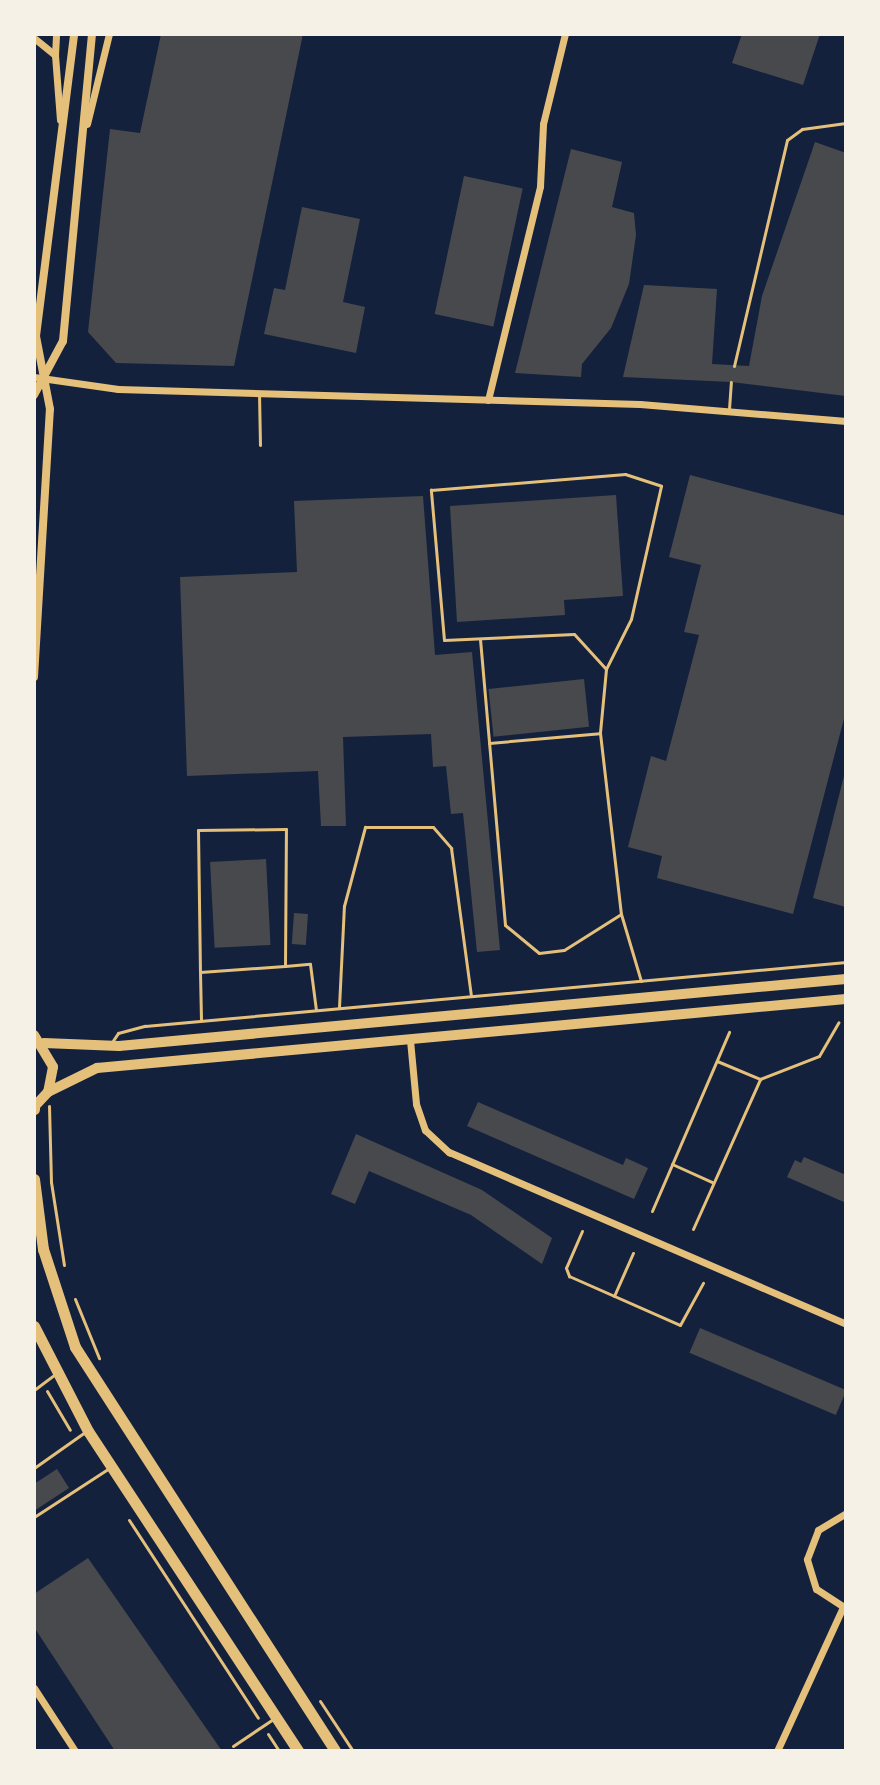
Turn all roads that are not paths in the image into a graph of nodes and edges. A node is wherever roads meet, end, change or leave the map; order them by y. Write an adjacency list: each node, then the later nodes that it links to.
1 (56, 34): 7 (street)
2 (74, 34): 8 (street)
3 (92, 34): 10 (street)
4 (109, 34): 10 (street)
5 (565, 34): 18 (street)
6 (34, 38): 7 (street)
7 (55, 55): 8 (street)
8 (60, 120): 11 (street)
9 (846, 123): 12 (lane)
10 (87, 124): 14 (street)
11 (38, 284): 14 (street)
12 (734, 366)
13 (34, 377): 14 (street)
14 (46, 378): 16 (street); 17 (street); 24 (street)
15 (731, 382): 19 (lane)
16 (259, 392): 18 (street); 21 (lane)
17 (34, 395)
18 (488, 400): 19 (street)
19 (729, 409): 20 (street)
20 (846, 421)
21 (260, 445)
22 (479, 637): 23 (lane); 23 (lane); 26 (lane)
23 (606, 669): 25 (lane)
24 (34, 677)
25 (600, 733): 26 (lane); 27 (lane)
26 (489, 743): 27 (lane)
27 (621, 914): 32 (lane)
28 (846, 962): 32 (lane)
29 (285, 966): 30 (lane); 30 (lane); 36 (lane)
30 (200, 972): 37 (lane)
31 (846, 979): 40 (main road)
32 (641, 981): 33 (lane)
33 (471, 996): 35 (lane); 35 (lane)
34 (846, 999): 39 (main road)
35 (339, 1008): 36 (lane)
36 (316, 1010): 37 (lane)
37 (201, 1020): 40 (lane)
38 (34, 1035): 41 (main road)
39 (410, 1040): 42 (main road); 45 (street)
40 (112, 1042): 41 (main road)
41 (44, 1043): 42 (main road)
42 (48, 1092): 43 (main road)
43 (34, 1108)
44 (34, 1179): 60 (main road)
45 (846, 1324)
46 (34, 1326): 47 (main road)
47 (55, 1374): 48 (lane); 49 (main road)
48 (34, 1390)
49 (88, 1431): 50 (main road); 51 (lane)
50 (112, 1467): 53 (lane); 56 (main road)
51 (34, 1468)
52 (846, 1513): 54 (street)
53 (34, 1517)
54 (844, 1607): 61 (street)
55 (34, 1688): 58 (street)
56 (276, 1717): 57 (lane); 59 (main road)
57 (233, 1746)
58 (75, 1751)
59 (298, 1751)
60 (335, 1751)
61 (777, 1751)

